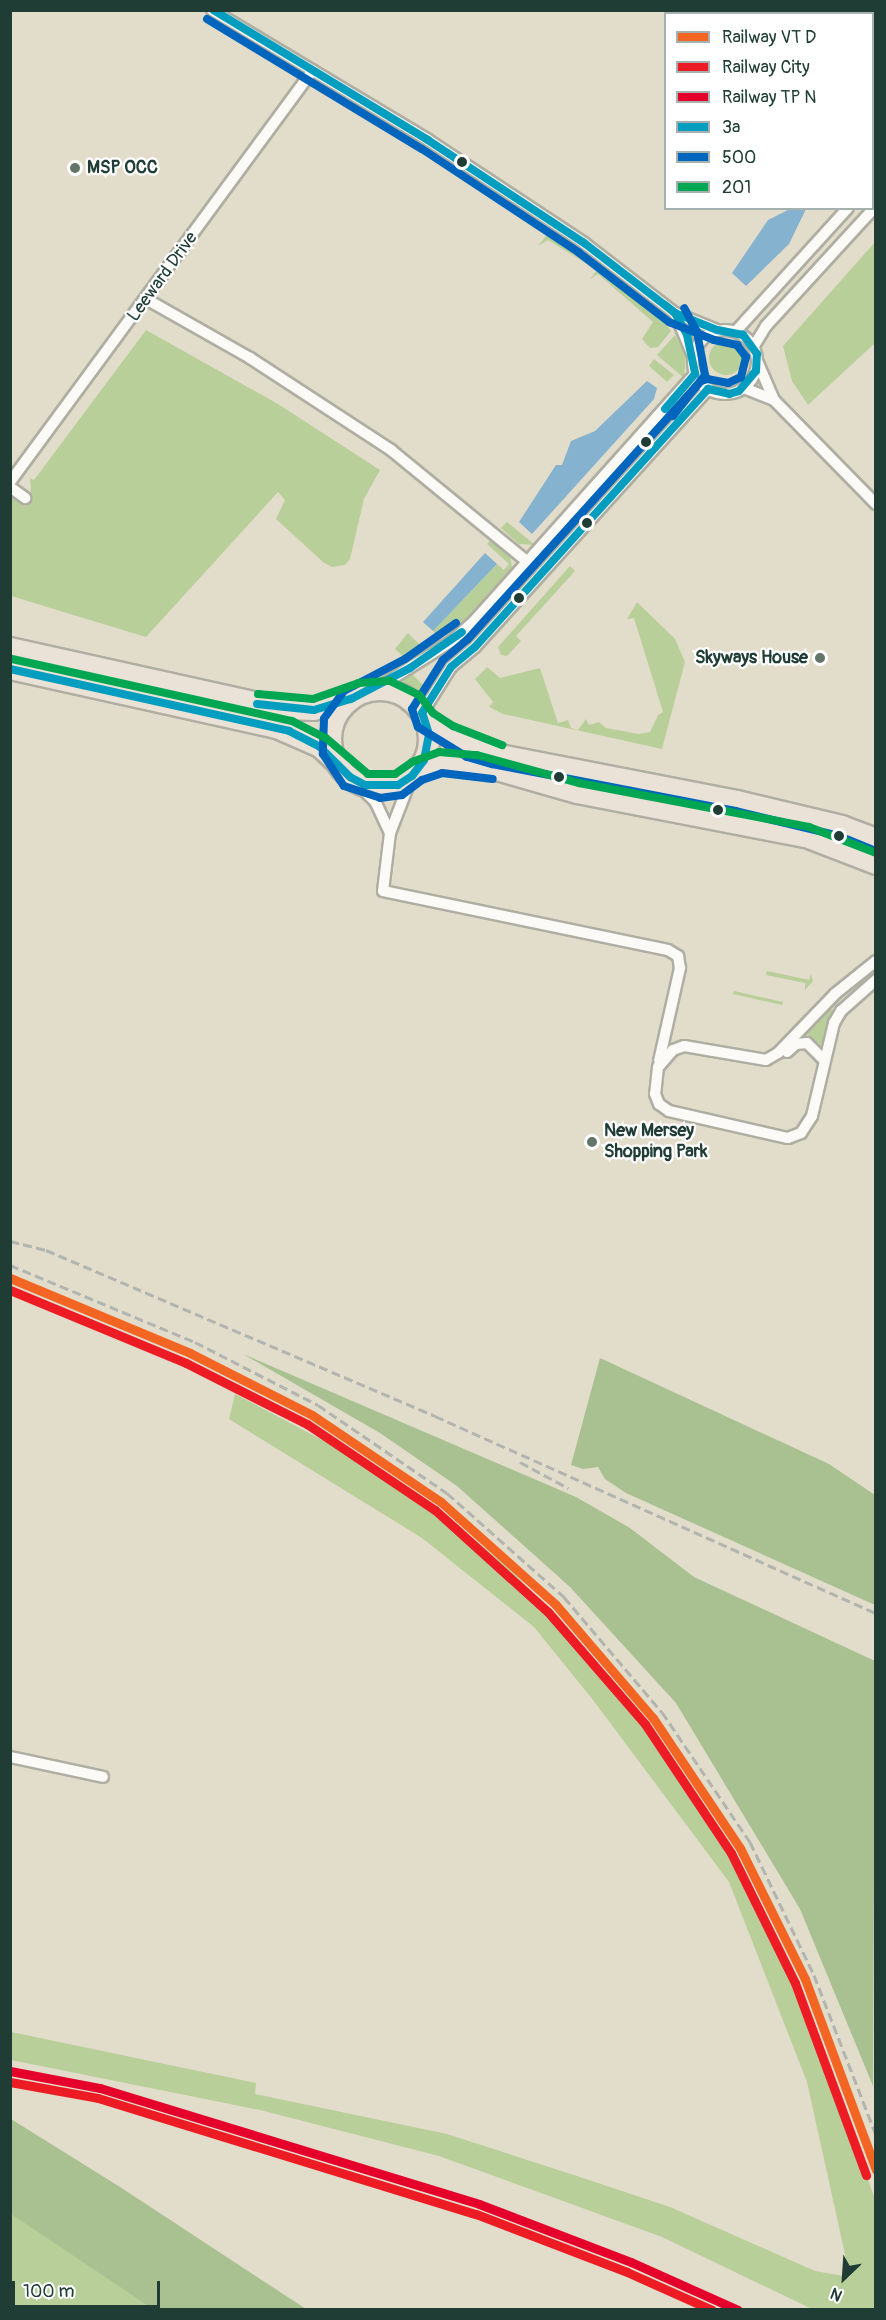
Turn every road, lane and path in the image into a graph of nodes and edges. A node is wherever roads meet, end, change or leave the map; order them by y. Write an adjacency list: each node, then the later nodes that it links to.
1 (212, 10): 2 (street)
2 (313, 70): 5 (street, Leeward Drive); 6 (street)
3 (846, 210): 8 (street)
4 (872, 210): 9 (street)
5 (148, 300): 16 (street, Leeward Drive); 19 (street)
6 (675, 313): 7 (street); 10 (street)
7 (717, 330): 8 (street); 10 (street)
8 (736, 331): 9 (street)
9 (754, 346): 11 (street)
10 (693, 356): 12 (street)
11 (758, 363): 13 (street); 15 (street)
12 (695, 374): 14 (street); 19 (street)
13 (744, 388): 14 (street); 15 (street)
14 (708, 389): 24 (street)
15 (774, 400): 18 (street)
16 (10, 485): 17 (street)
17 (25, 498)
18 (876, 504)
19 (528, 562): 22 (street)
20 (10, 648): 23 (highway)
21 (10, 669): 25 (highway)
22 (374, 690): 23 (highway); 24 (highway)
23 (351, 699): 25 (highway)
24 (424, 717): 26 (highway); 28 (highway)
25 (344, 771): 26 (highway); 27 (street)
26 (414, 774): 27 (street); 29 (highway)
27 (390, 833): 32 (street)
28 (876, 839)
29 (876, 864)
30 (876, 961): 34 (street)
31 (876, 980): 35 (street)
32 (665, 1033): 33 (street); 36 (street)
33 (684, 1046): 34 (street); 36 (street)
34 (778, 1053): 35 (street)
35 (824, 1060): 36 (street)
36 (658, 1067)
37 (10, 1757): 38 (street)
38 (103, 1777)

